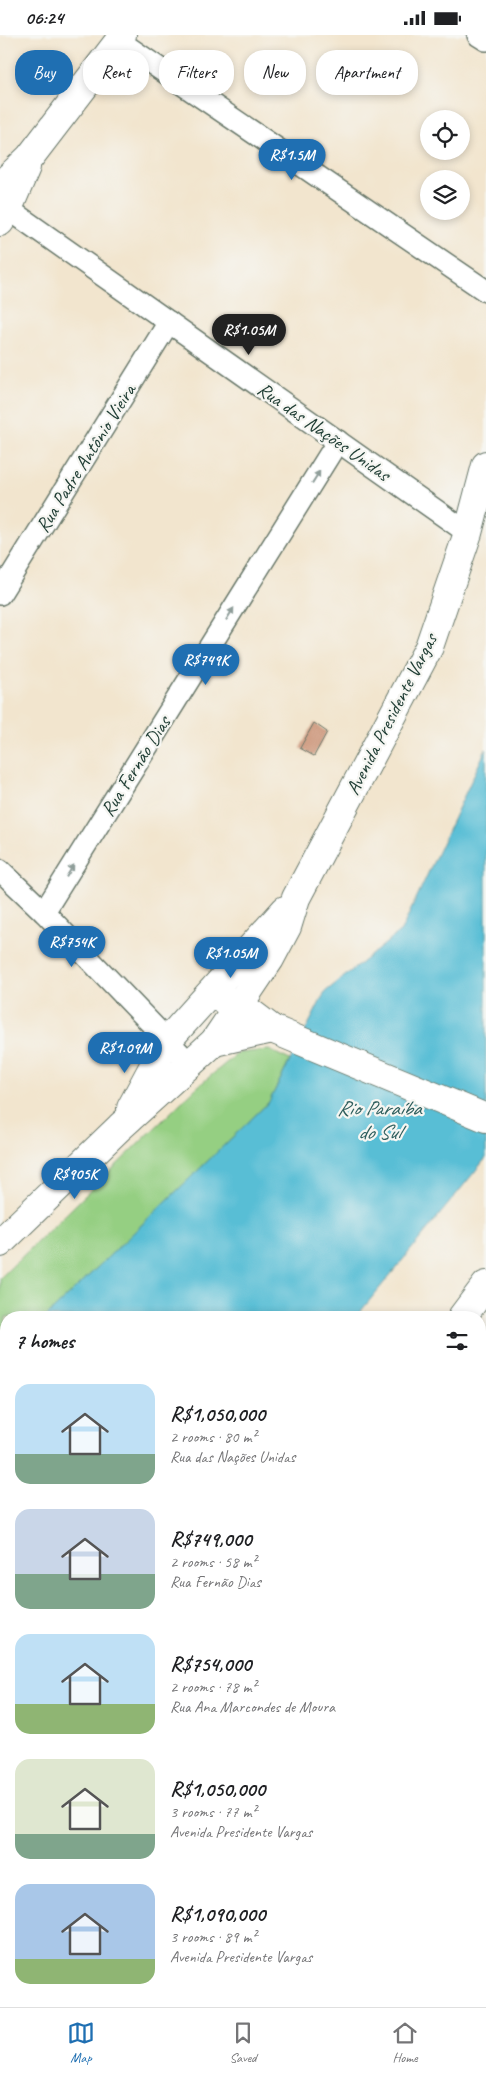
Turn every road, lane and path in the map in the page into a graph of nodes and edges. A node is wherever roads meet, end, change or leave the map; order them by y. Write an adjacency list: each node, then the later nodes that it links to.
1 (478, 35): 3 (street)
2 (120, 38): 4 (street); 5 (street)
3 (486, 40)
4 (2, 205): 6 (street, Rua das Nações Unidas)
5 (486, 291)
6 (169, 322): 7 (street, Rua das Nações Unidas); 10 (street, Rua Padre Antônio Vieira)
7 (338, 441): 9 (street, Rua das Nações Unidas); 13 (street, Rua Fernão Dias, one-way to 7)
8 (486, 465): 9 (street, Avenida Presidente Vargas)
9 (468, 533): 12 (street, Avenida Presidente Vargas)
10 (0, 594)
11 (0, 870): 13 (street)
12 (296, 898): 14 (street, Avenida Presidente Vargas); 15 (street, Avenida Presidente Vargas)
13 (44, 912): 17 (street)
14 (209, 995): 15 (street); 17 (street, Avenida Presidente Vargas)
15 (239, 1004): 16 (street); 18 (street, Avenida Presidente Vargas)
16 (280, 1032): 18 (street); 20 (street)
17 (167, 1041): 19 (street); 21 (street, Avenida Presidente Vargas)
18 (214, 1043): 19 (street, Avenida Presidente Vargas)
19 (190, 1064): 21 (street, Avenida Presidente Vargas)
20 (486, 1119)
21 (120, 1127): 22 (street, Avenida Presidente Vargas)
22 (2, 1236)
23 (486, 1285): 24 (street)
24 (466, 1311)

